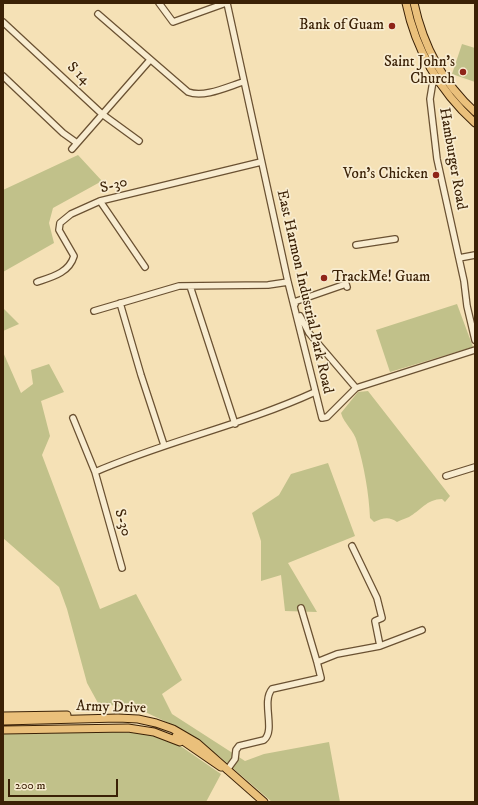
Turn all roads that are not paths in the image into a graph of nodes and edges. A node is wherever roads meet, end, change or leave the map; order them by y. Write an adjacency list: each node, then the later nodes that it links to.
1 (160, 3): 2 (street)
2 (227, 3): 10 (street, East Harmon Industrial Park Road)
3 (406, 3): 8 (main road)
4 (414, 3): 11 (main road)
5 (98, 14): 7 (street)
6 (3, 22): 12 (street, S 14)
7 (150, 60): 10 (street); 12 (street)
8 (434, 75): 13 (main road); 22 (street, Hamburger Road)
9 (3, 76): 15 (street)
10 (243, 82): 17 (street, East Harmon Industrial Park Road)
11 (475, 112)
12 (102, 114): 14 (street, S 14); 15 (street)
13 (475, 123)
14 (139, 140)
15 (77, 143): 16 (street)
16 (72, 148)
17 (261, 162): 18 (street, S-30); 25 (street, East Harmon Industrial Park Road)
18 (100, 201): 23 (street); 24 (street, S-30)
19 (395, 239): 20 (street)
20 (356, 245)
21 (475, 254): 22 (street)
22 (459, 258): 29 (street, Hamburger Road)
23 (145, 267)
24 (36, 282)
25 (288, 282): 26 (street); 30 (street, East Harmon Industrial Park Road)
26 (190, 286): 31 (street); 38 (street)
27 (347, 287): 30 (street)
28 (475, 298): 29 (street)
29 (467, 300): 33 (street, Hamburger Road)
30 (294, 302): 35 (street); 36 (street, East Harmon Industrial Park Road)
31 (120, 303): 32 (street); 39 (street)
32 (94, 311)
33 (475, 340)
34 (475, 350): 35 (street, East Harmon Industrial Park Road)
35 (356, 388): 36 (street, East Harmon Industrial Park Road)
36 (315, 392): 38 (street)
37 (73, 418): 41 (street, S-30)
38 (235, 424): 39 (street)
39 (164, 445): 41 (street)
40 (475, 467): 42 (street)
41 (95, 472): 44 (street, S-30)
42 (446, 476)
43 (352, 546): 47 (street)
44 (122, 568)
45 (301, 608): 48 (street)
46 (422, 630): 47 (street)
47 (380, 646): 48 (street)
48 (317, 662): 54 (street)
49 (3, 716): 53 (main road)
50 (3, 721): 53 (main road, Army Drive)
51 (3, 726): 53 (main road, Army Drive)
52 (3, 730): 53 (main road)
53 (211, 758): 54 (main road, Army Drive)
54 (227, 770): 55 (main road, Army Drive)
55 (264, 802)

